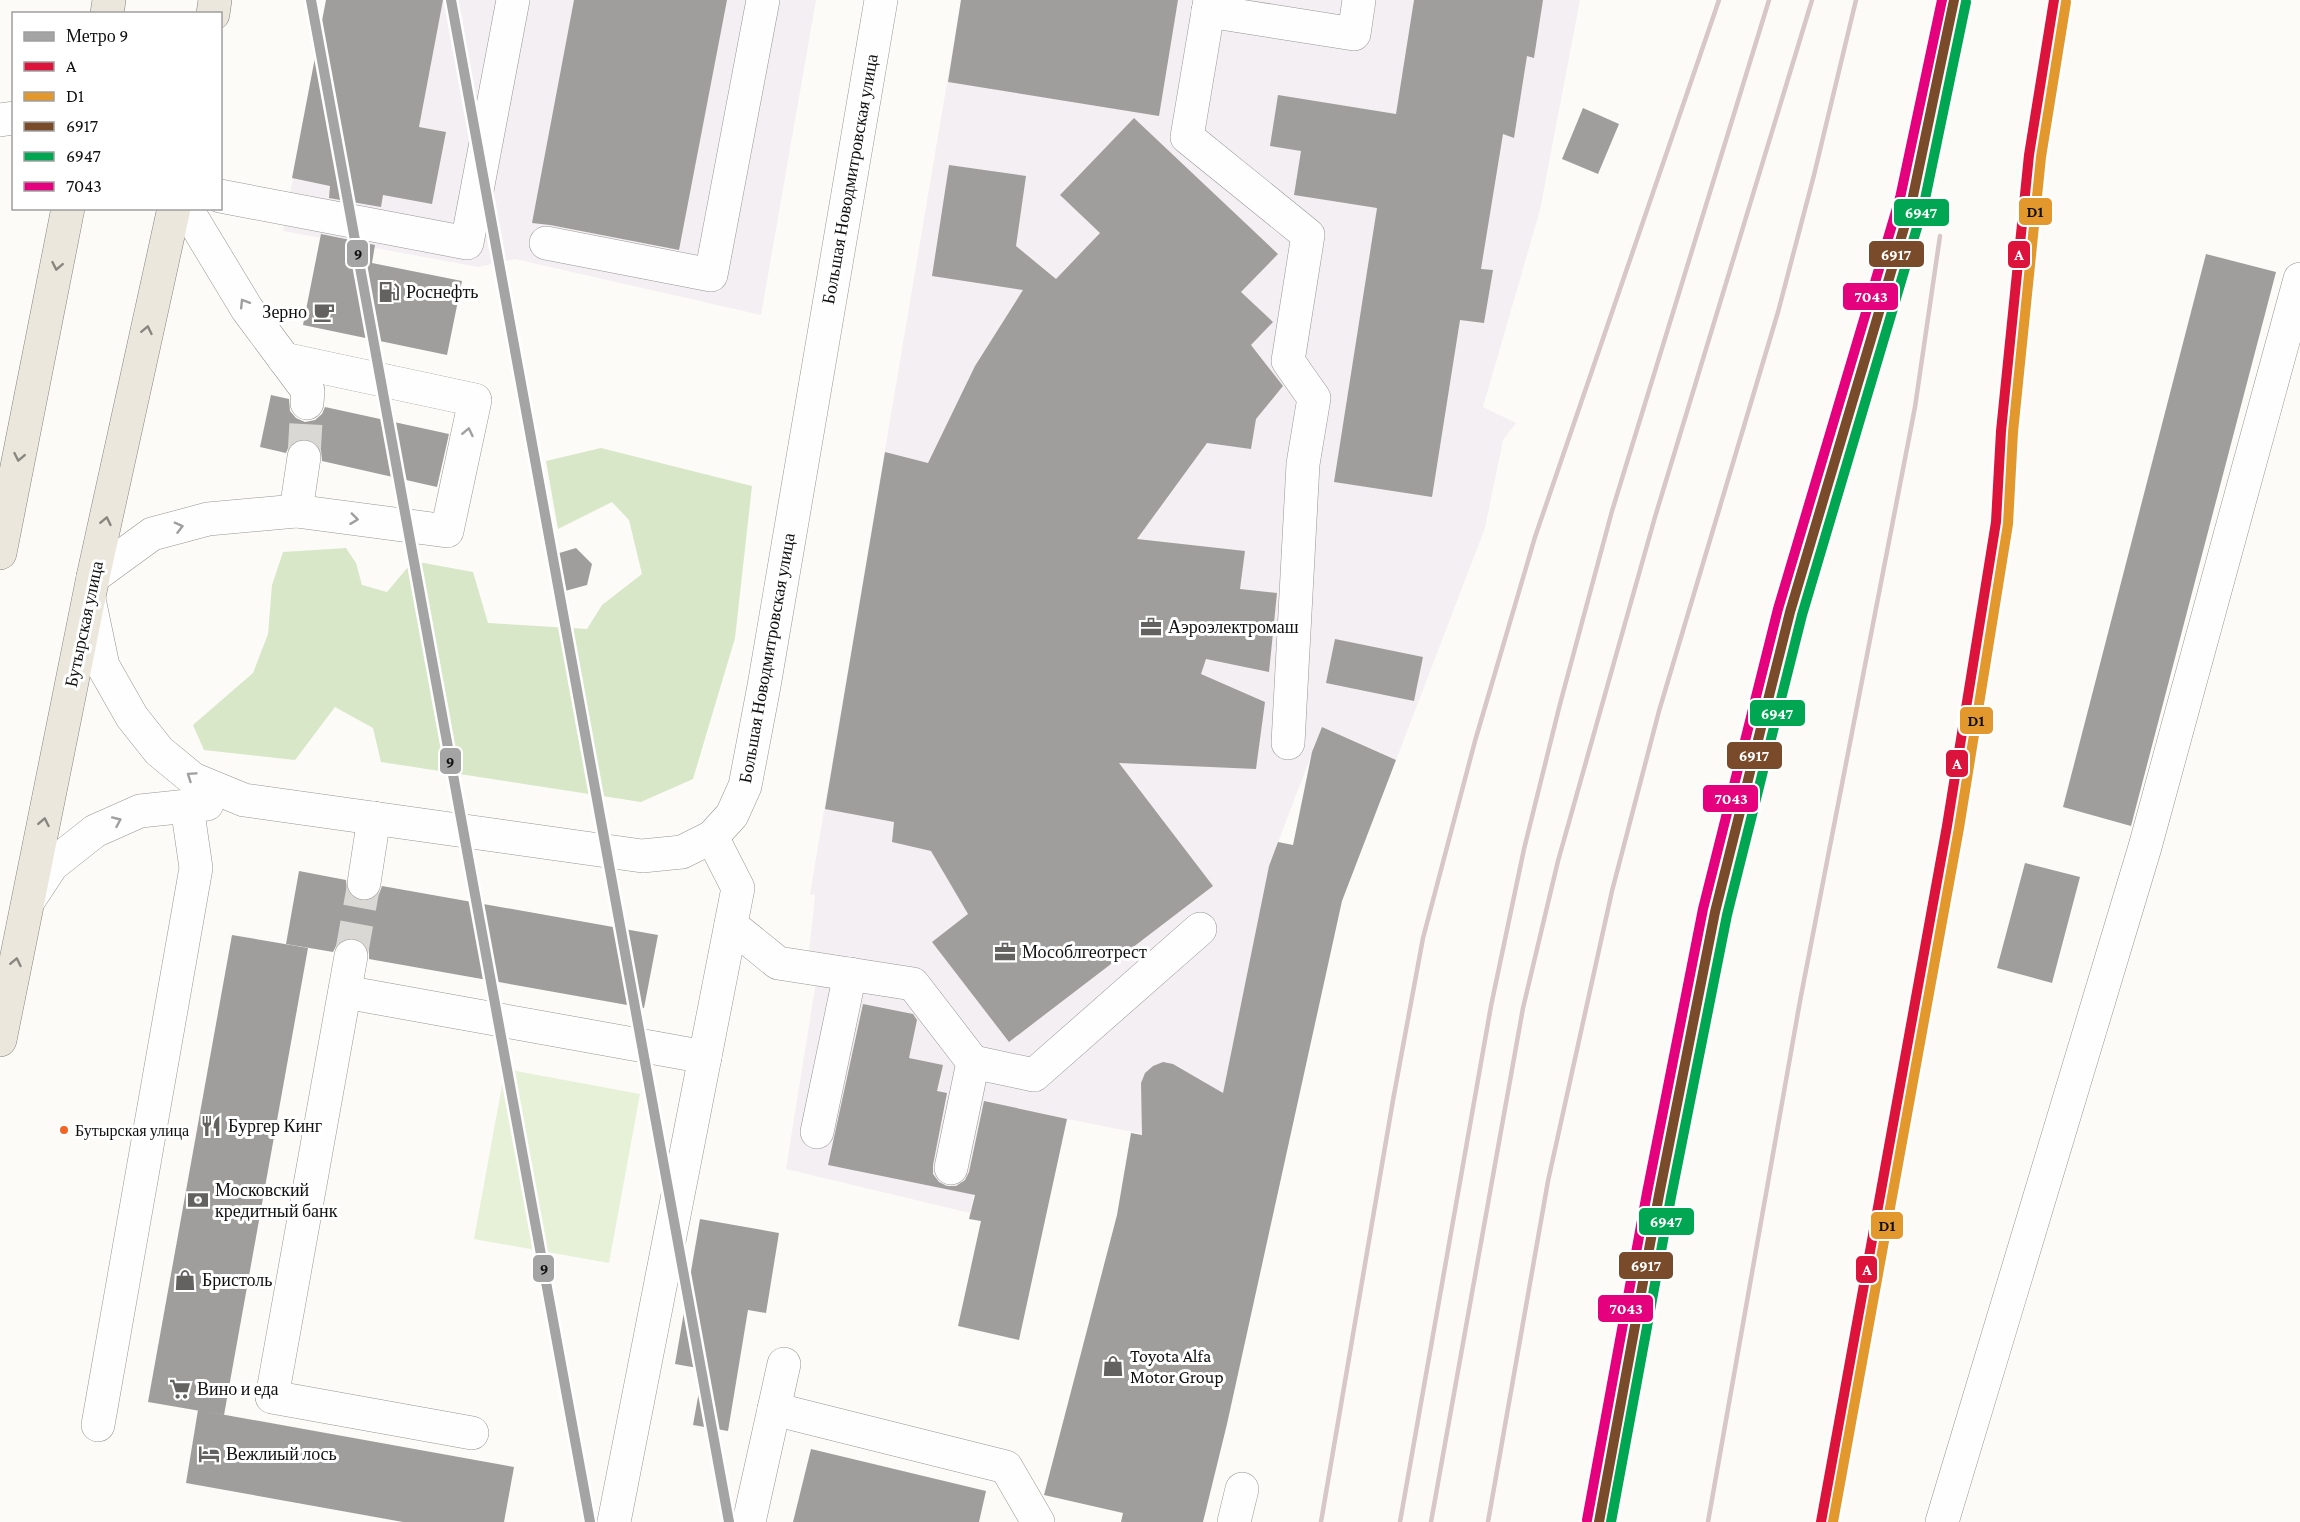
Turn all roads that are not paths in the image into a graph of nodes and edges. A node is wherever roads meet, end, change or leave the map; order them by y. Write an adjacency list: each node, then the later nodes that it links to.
1 (513, 0): 6 (street)
2 (763, 0): 10 (street)
3 (881, 0): 22 (street, Большая Новодмитровская улица)
4 (1359, 0): 5 (street)
5 (1209, 6): 18 (street)
6 (222, 196)
7 (68, 210): 16 (main road, one-way to 16)
8 (174, 210): 17 (main road, Бутырская улица, one-way to 8)
9 (187, 210): 12 (street, one-way to 9)
10 (546, 243)
11 (2300, 279): 44 (street)
12 (284, 359): 13 (street); 15 (street, one-way to 12)
13 (307, 403)
14 (303, 457): 15 (street)
15 (296, 511): 17 (street, one-way to 15)
16 (0, 553)
17 (91, 588): 19 (street, Большая Новодмитровская улица, one-way to 17); 24 (main road, Бутырская улица, one-way to 17)
18 (1288, 743)
19 (244, 800): 20 (street, Большая Новодмитровская улица); 21 (street, Большая Новодмитровская улица)
20 (187, 806): 24 (street, Большая Новодмитровская улица, one-way to 20); 37 (street)
21 (374, 818): 22 (street, Большая Новодмитровская улица); 23 (street)
22 (712, 837): 25 (street)
23 (364, 883)
24 (29, 900): 30 (main road, Бутырская улица, one-way to 24)
25 (731, 925): 28 (street); 31 (street)
26 (1200, 929): 32 (street)
27 (351, 956): 29 (street)
28 (850, 974): 32 (street); 33 (street)
29 (345, 992): 31 (street); 38 (street)
30 (0, 1040)
31 (705, 1057): 40 (street)
32 (973, 1062): 34 (street)
33 (817, 1132)
34 (951, 1168)
35 (784, 1364): 36 (street)
36 (774, 1409): 41 (street); 42 (street)
37 (98, 1425)
38 (472, 1433)
39 (1242, 1490): 43 (street)
40 (614, 1522)
41 (749, 1522)
42 (1038, 1522)
43 (1234, 1522)
44 (1942, 1522)

